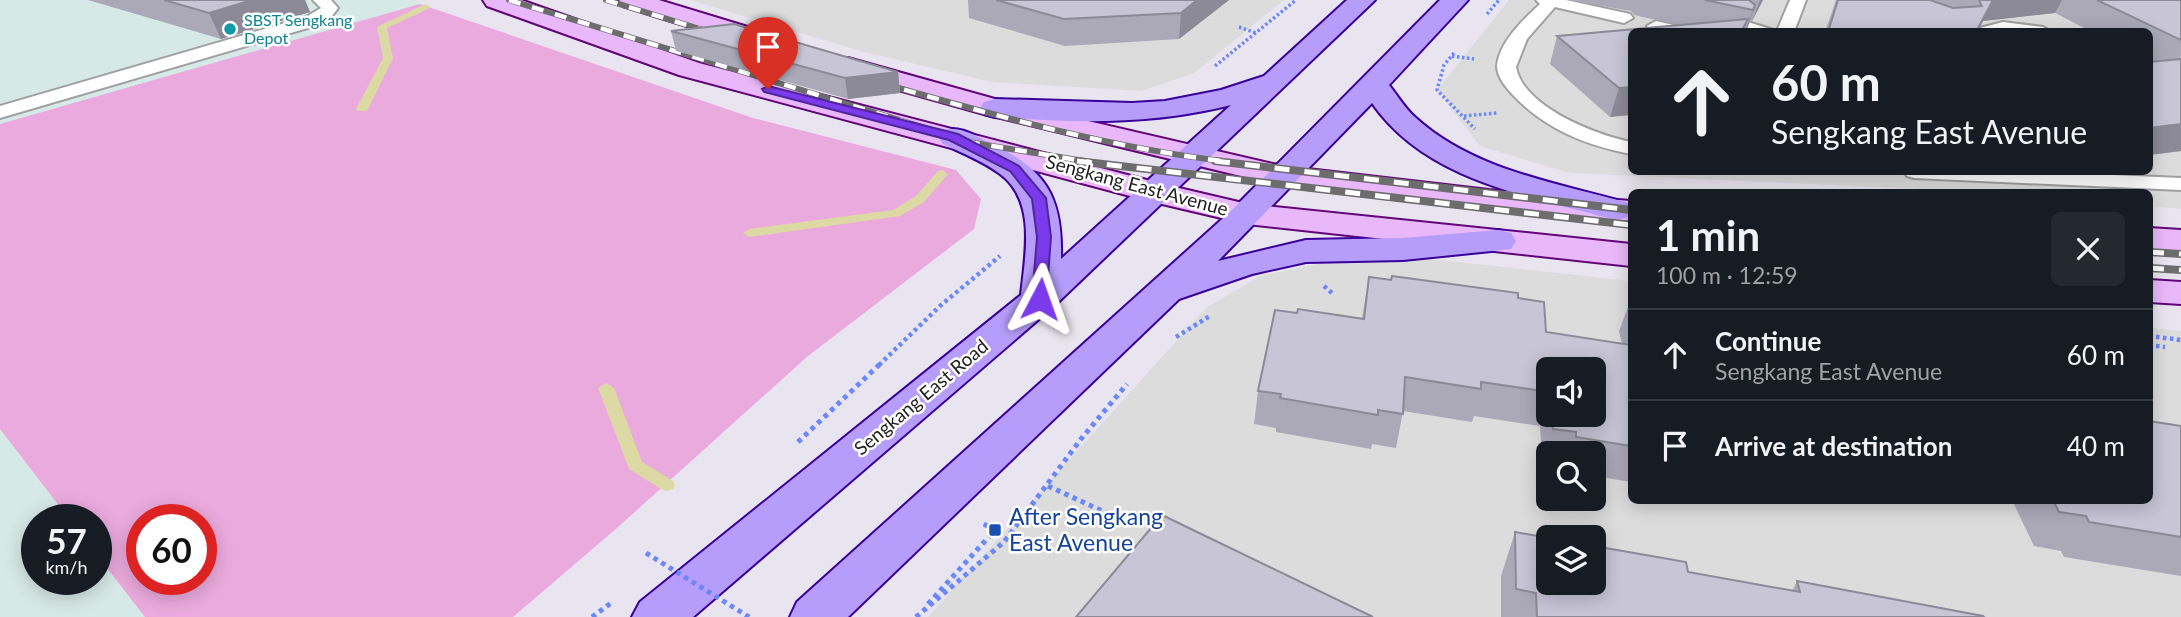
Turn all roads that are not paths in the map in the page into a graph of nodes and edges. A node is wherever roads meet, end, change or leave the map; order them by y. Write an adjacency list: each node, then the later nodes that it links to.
1 (321, 0): 19 (lane)
2 (496, 0): 20 (main road, Sengkang East Avenue)
3 (632, 0): 14 (main road)
4 (1362, 0): 16 (main road, Sengkang East Road)
5 (1455, 0): 17 (main road)
6 (1798, 0): 13 (lane)
7 (1547, 1): 8 (lane); 21 (lane)
8 (1624, 18)
9 (1656, 26): 11 (lane)
10 (1748, 27): 12 (lane)
11 (1664, 28)
12 (1752, 28)
13 (1787, 28)
14 (785, 47)
15 (823, 59): 18 (main road, Sengkang East Avenue)
16 (1281, 77): 18 (main road); 22 (main road, Sengkang East Road)
17 (1373, 84): 24 (main road); 27 (main road)
18 (995, 108): 22 (main road, Sengkang East Avenue)
19 (0, 112)
20 (954, 137): 26 (main road, Sengkang East Avenue); 36 (main road)
21 (1628, 147)
22 (1199, 154): 24 (main road, Sengkang East Avenue); 26 (main road, Sengkang East Road)
23 (1981, 175): 25 (lane)
24 (1282, 176): 27 (main road, Sengkang East Avenue); 28 (main road)
25 (2181, 184)
26 (1157, 193): 28 (main road, Sengkang East Avenue); 36 (main road, Sengkang East Road)
27 (1623, 211)
28 (1247, 214): 30 (main road, Sengkang East Avenue); 34 (main road)
29 (2153, 239): 31 (main road)
30 (1498, 241): 32 (main road, Sengkang East Avenue); 34 (main road)
31 (2181, 241)
32 (1628, 255)
33 (2153, 291): 35 (main road)
34 (1163, 293): 38 (main road)
35 (2181, 293)
36 (1040, 299): 37 (main road, Sengkang East Road)
37 (658, 617)
38 (815, 617)

